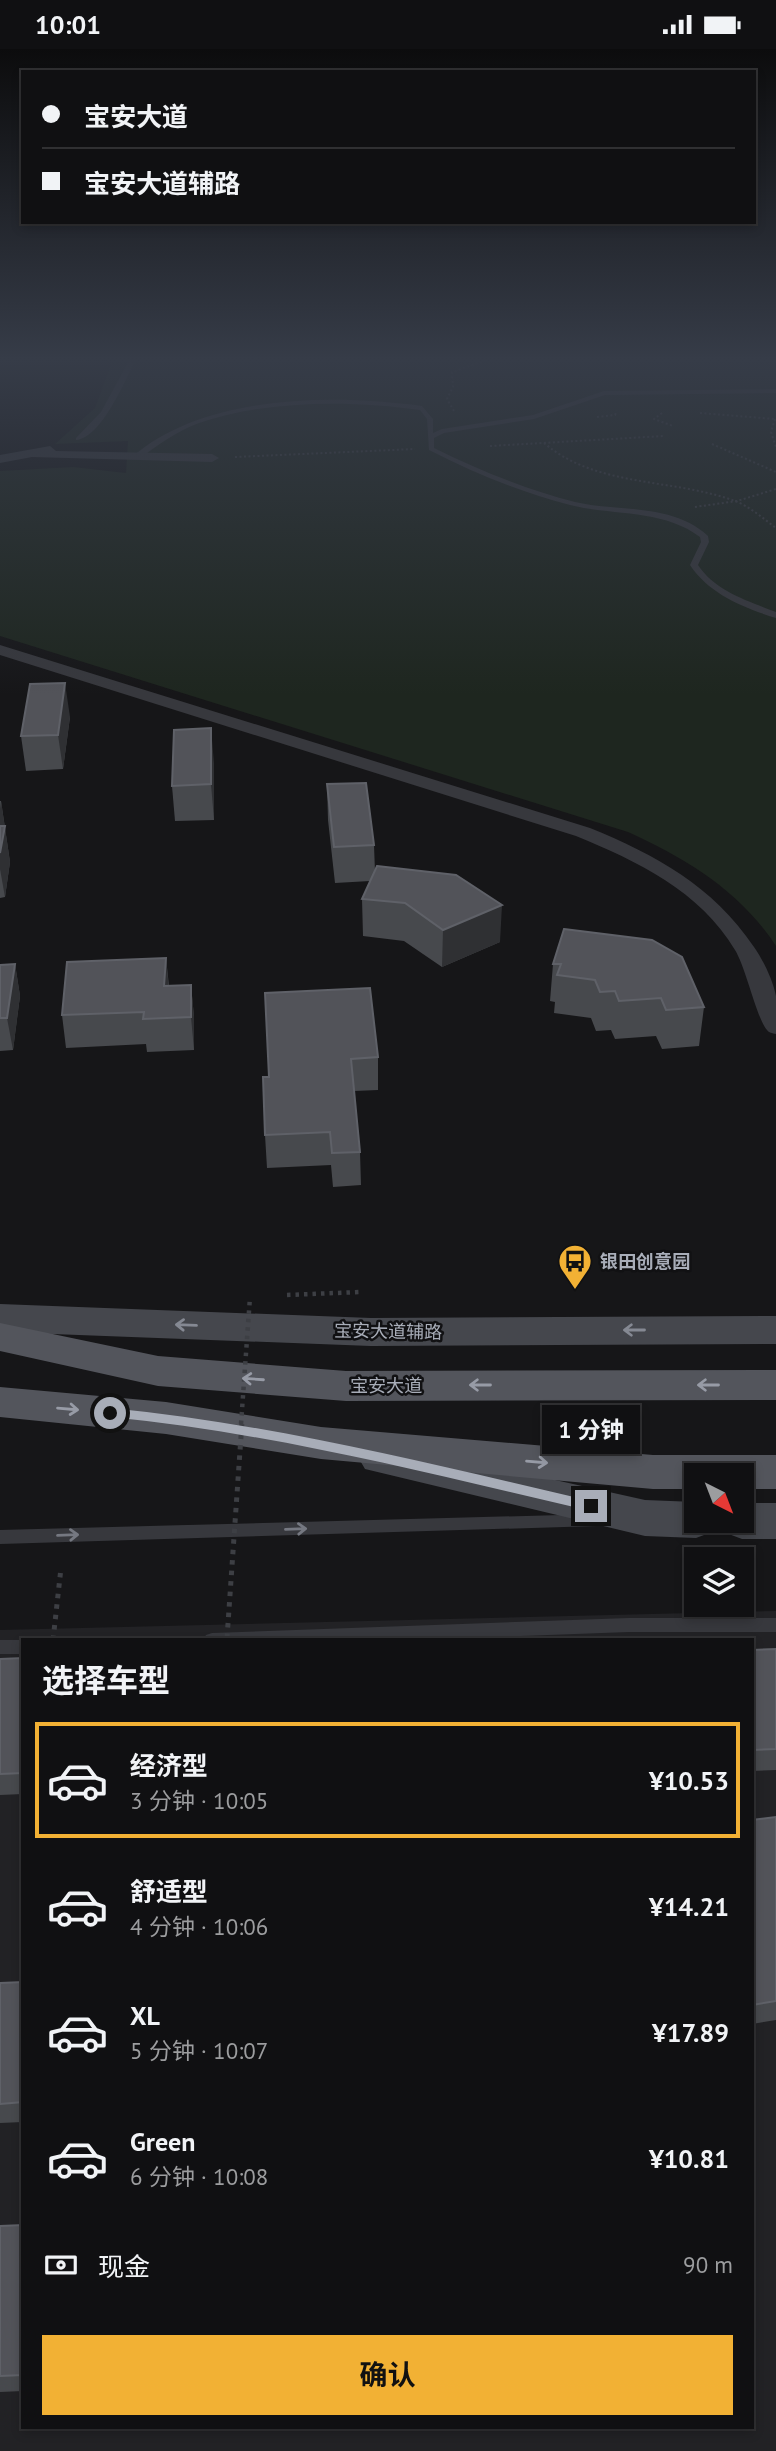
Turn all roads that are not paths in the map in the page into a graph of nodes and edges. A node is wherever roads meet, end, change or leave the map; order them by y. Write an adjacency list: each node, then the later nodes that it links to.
1 (483, 471): 2 (lane)
2 (776, 615)
3 (0, 650): 4 (street)
4 (776, 1027)
5 (0, 1318): 6 (main road, 宝安大道辅路, one-way to 5)
6 (776, 1329)
7 (0, 1337): 8 (main road, 宝安大道, one-way to 7)
8 (776, 1385)
9 (0, 1402): 10 (main road, one-way to 10)
10 (321, 1443): 11 (main road, one-way to 11); 12 (main road)
11 (776, 1472)
12 (645, 1518): 13 (main road); 16 (lane, one-way to 12)
13 (684, 1520)
14 (754, 1521): 15 (main road)
15 (776, 1521)
16 (0, 1537)
17 (776, 1625): 18 (lane)
18 (238, 1638)
19 (0, 1647): 20 (lane)
20 (21, 1647)

